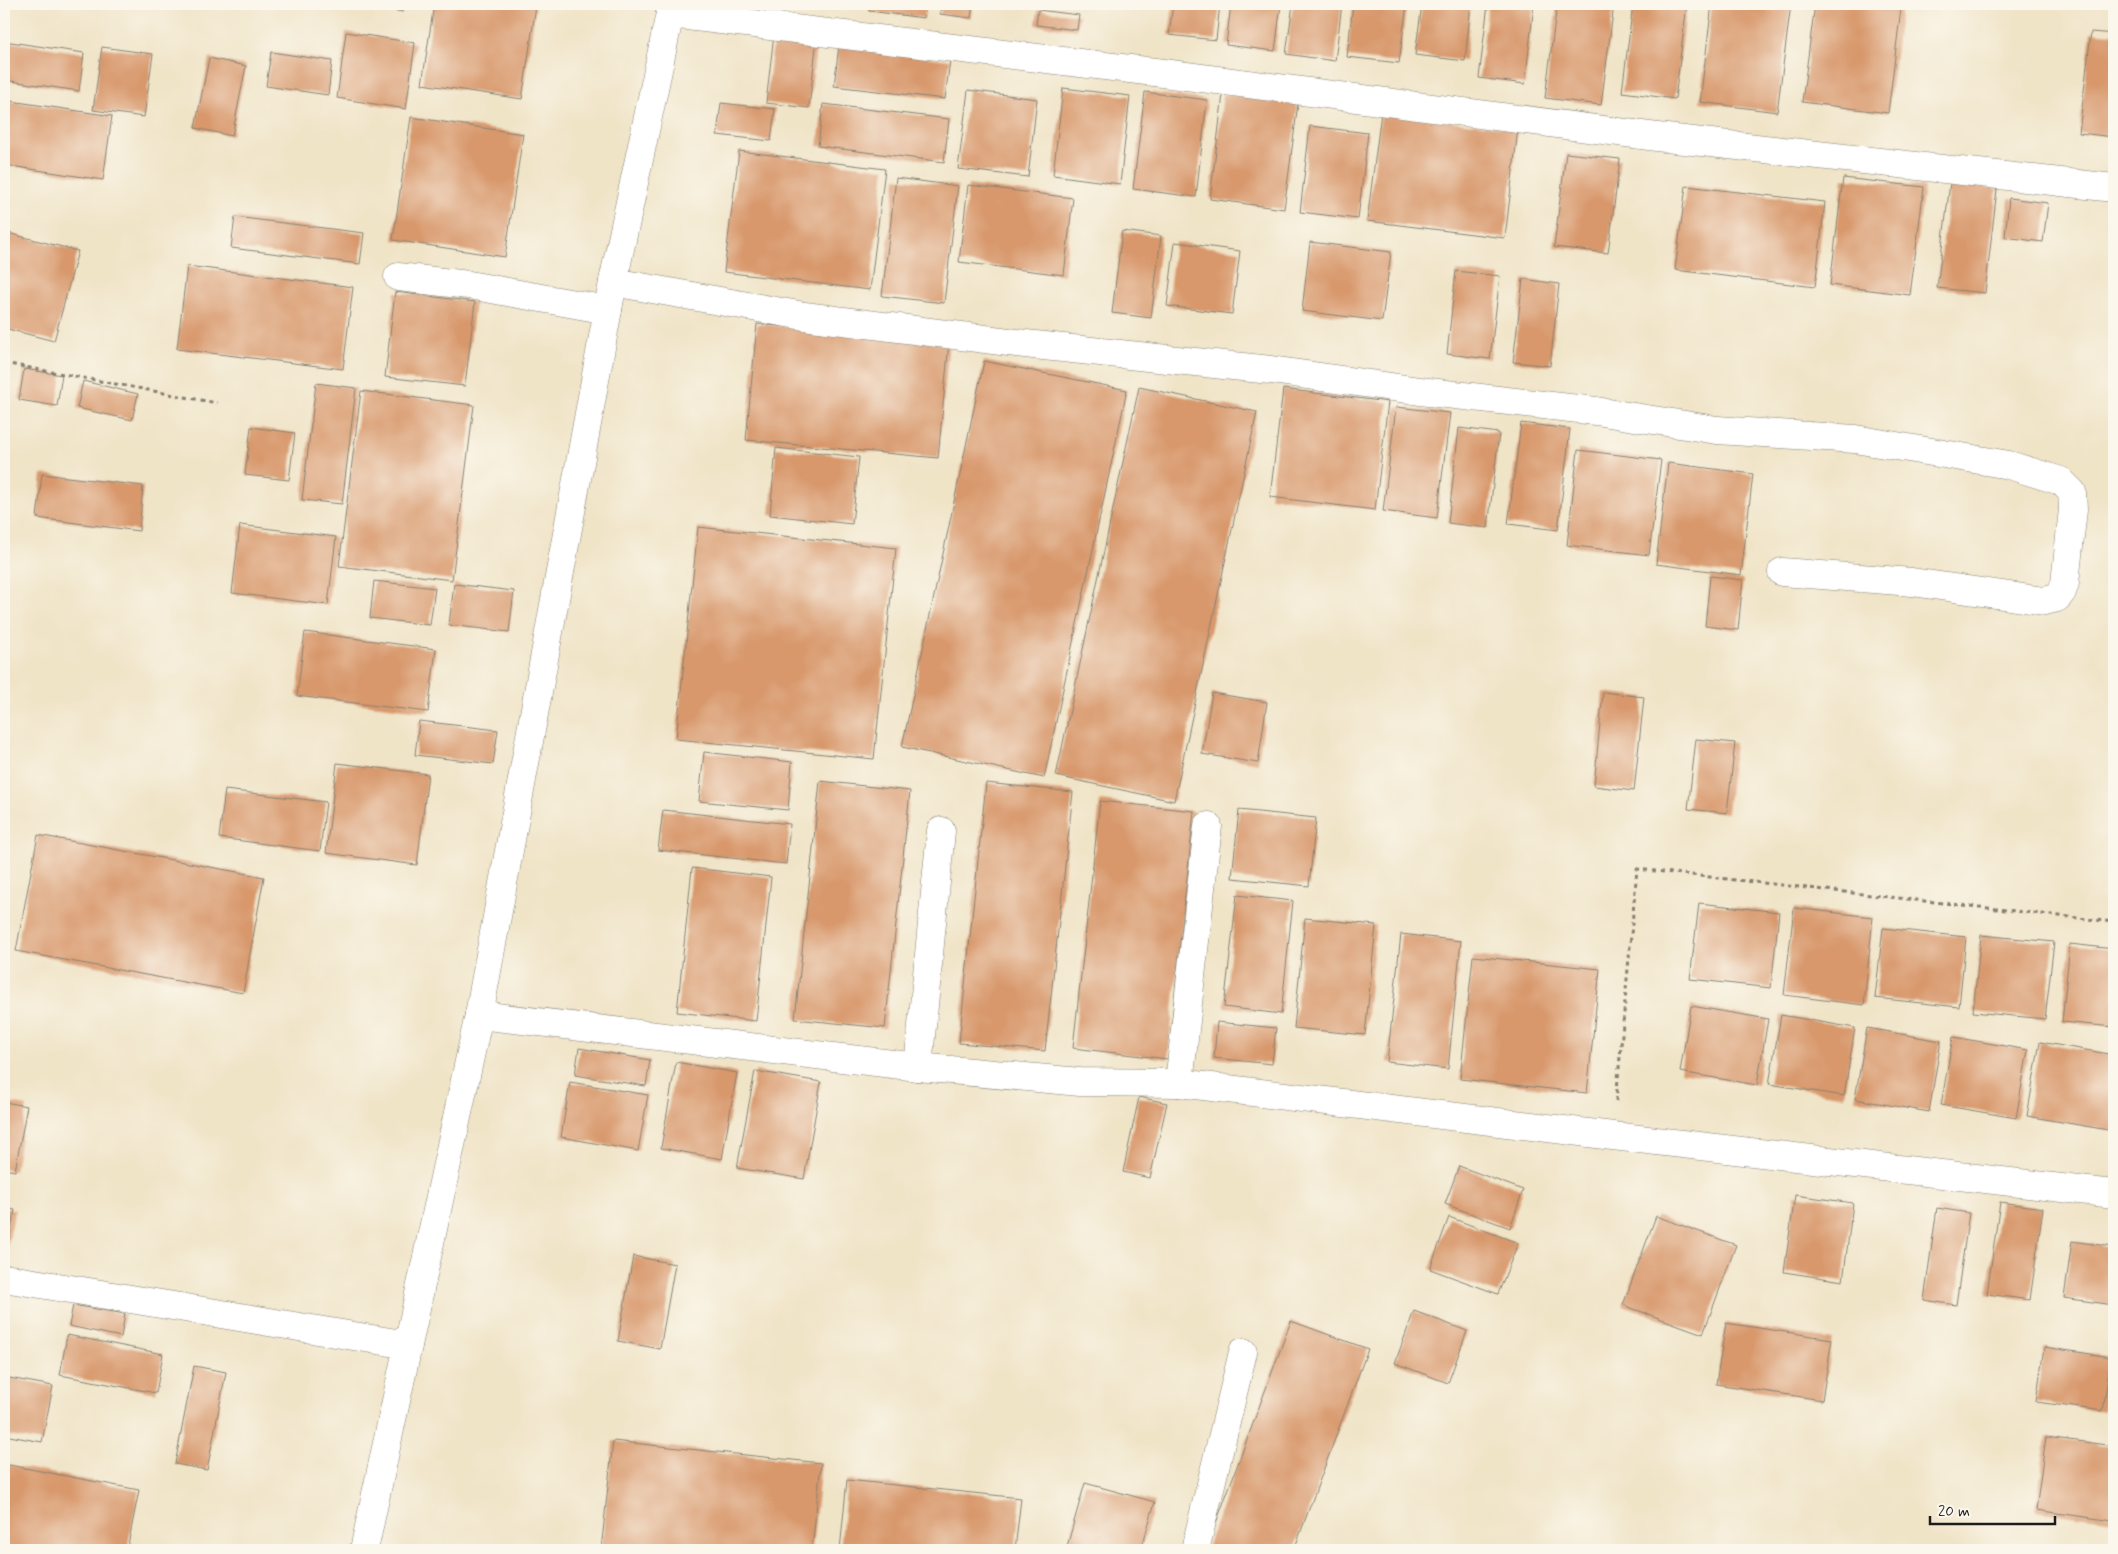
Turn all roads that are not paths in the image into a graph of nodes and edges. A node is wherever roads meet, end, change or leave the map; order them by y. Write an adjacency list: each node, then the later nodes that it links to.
1 (671, 9): 2 (street); 4 (street)
2 (2114, 188)
3 (398, 277): 5 (street)
4 (613, 282): 5 (street); 6 (street)
5 (608, 310): 9 (street)
6 (1782, 572)
7 (1208, 826): 11 (street)
8 (941, 831): 10 (street)
9 (479, 1015): 10 (street); 14 (street)
10 (918, 1067): 11 (street)
11 (1178, 1083): 12 (street)
12 (2114, 1194)
13 (4, 1278): 14 (street)
14 (408, 1345): 16 (street)
15 (1243, 1352): 17 (street)
16 (364, 1550)
17 (1195, 1550)

